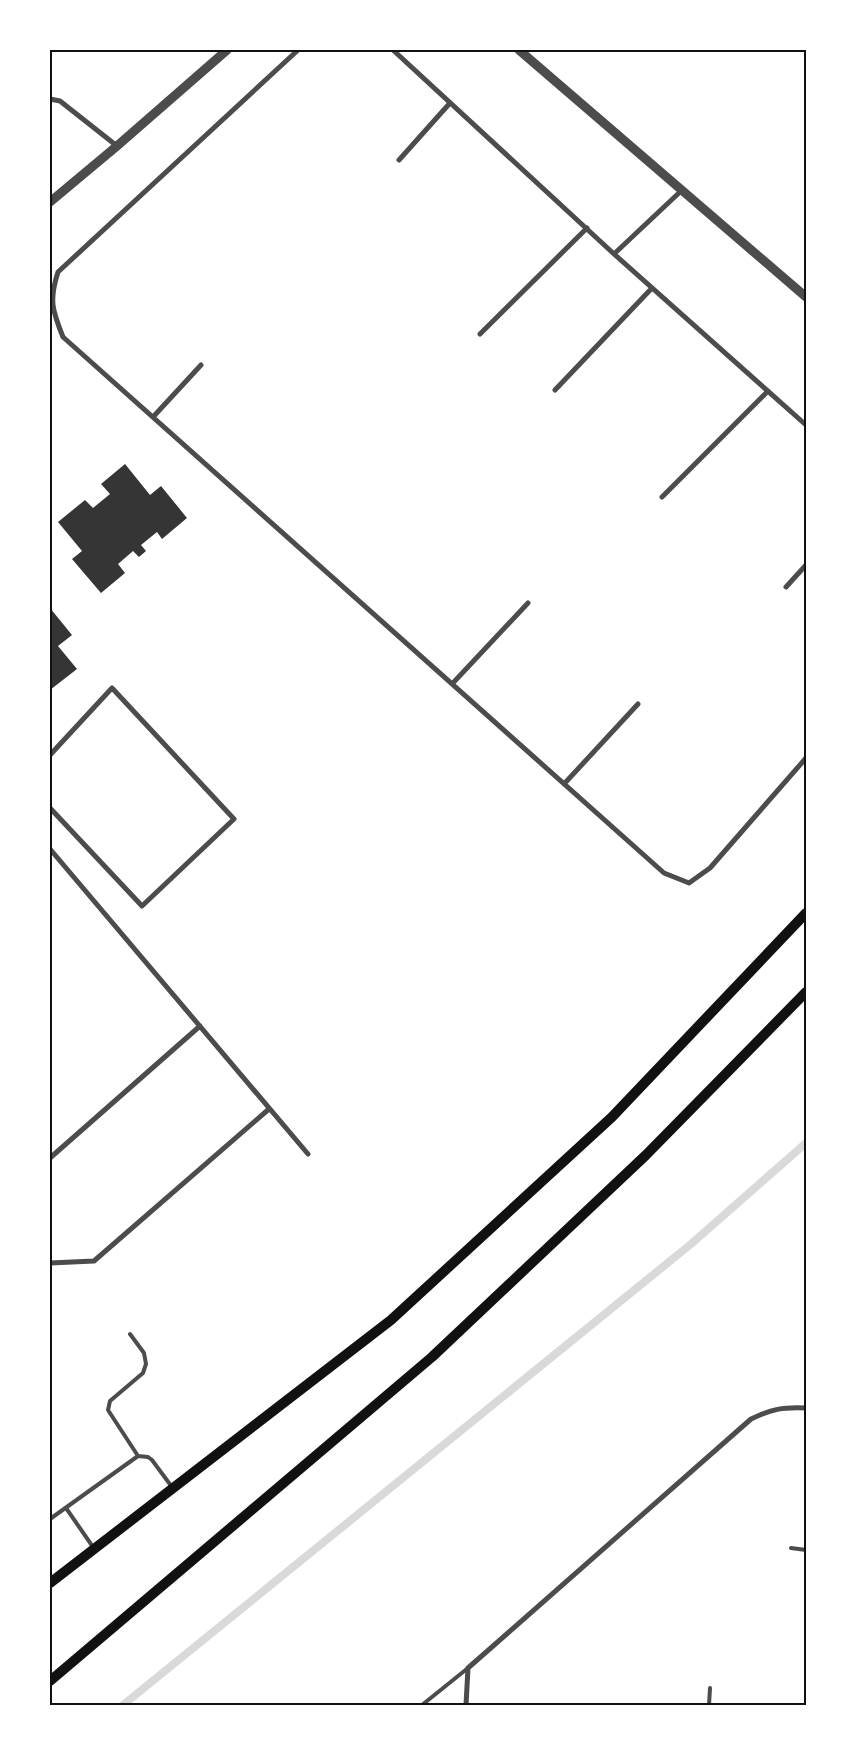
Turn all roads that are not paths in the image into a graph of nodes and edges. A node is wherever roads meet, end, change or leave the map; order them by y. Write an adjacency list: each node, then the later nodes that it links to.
1 (227, 50): 7 (street)
2 (298, 50): 19 (street)
3 (393, 50): 6 (street)
4 (520, 50): 9 (street)
5 (50, 99): 7 (street)
6 (450, 103): 8 (street); 11 (street)
7 (117, 146): 10 (street)
8 (399, 160)
9 (681, 191): 12 (street); 14 (street)
10 (50, 202)
11 (587, 228): 12 (street); 15 (street)
12 (614, 254): 13 (street)
13 (652, 288): 17 (street); 18 (street)
14 (806, 297)
15 (480, 334)
16 (201, 365): 19 (street)
17 (555, 390)
18 (768, 391): 20 (street); 21 (street)
19 (153, 416): 25 (street)
20 (806, 425)
21 (662, 497)
22 (806, 566): 23 (street)
23 (786, 587)
24 (528, 603): 25 (street)
25 (452, 684): 29 (street)
26 (638, 704): 29 (street)
27 (50, 755): 30 (street)
28 (806, 758): 29 (street)
29 (564, 784)
30 (50, 808)
31 (50, 849): 34 (street)
32 (806, 913): 42 (main road)
33 (806, 992): 50 (main road)
34 (200, 1026): 35 (street); 37 (street)
35 (269, 1109): 36 (street); 38 (street)
36 (308, 1154)
37 (50, 1158)
38 (50, 1263)
39 (130, 1334): 41 (lane)
40 (806, 1408): 49 (street)
41 (138, 1456): 42 (lane); 43 (lane)
42 (174, 1489): 45 (main road)
43 (66, 1508): 44 (lane); 45 (lane)
44 (50, 1519)
45 (95, 1548): 48 (main road)
46 (791, 1548): 47 (lane)
47 (806, 1550)
48 (50, 1583)
49 (468, 1668): 52 (lane); 53 (street)
50 (50, 1681)
51 (710, 1688): 54 (lane)
52 (422, 1705)
53 (466, 1705)
54 (709, 1705)

